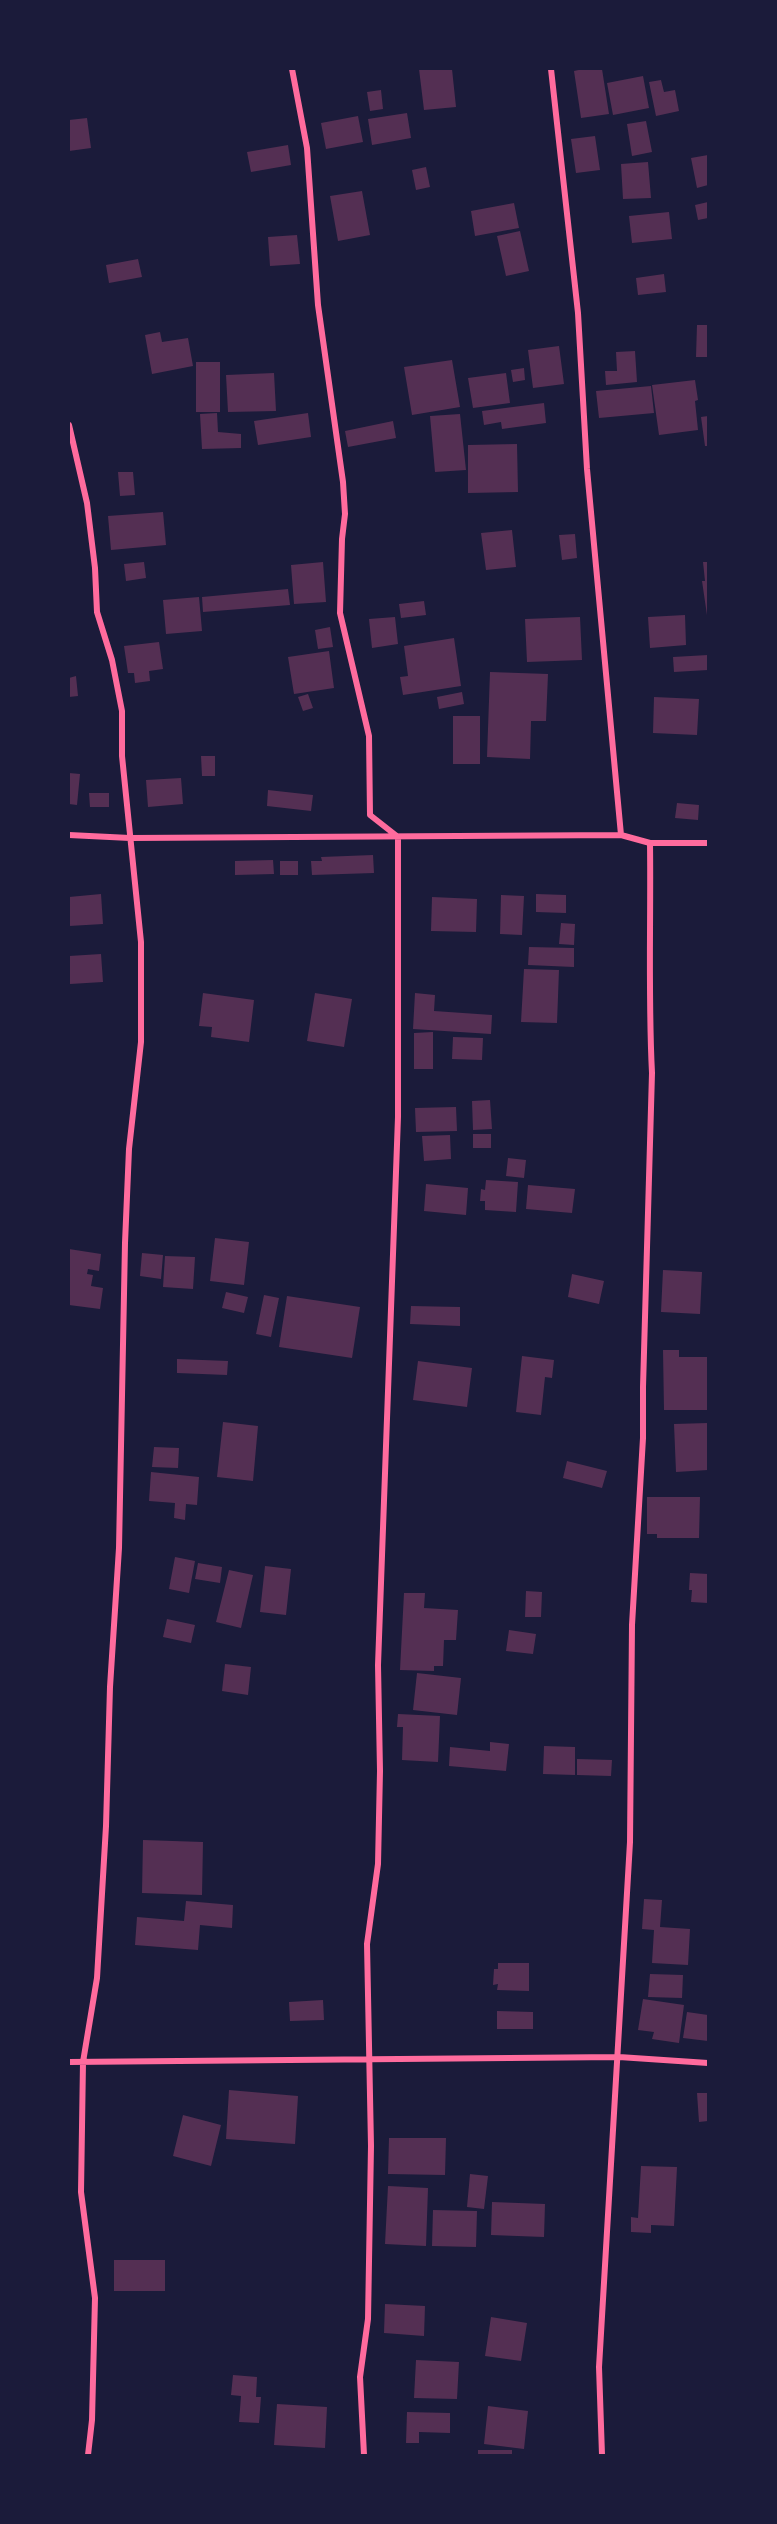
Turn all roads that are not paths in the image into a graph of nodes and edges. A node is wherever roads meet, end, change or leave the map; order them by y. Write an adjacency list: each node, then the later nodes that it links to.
1 (292, 69): 6 (street)
2 (551, 69): 5 (street)
3 (69, 425): 7 (street)
4 (69, 835): 7 (street)
5 (621, 835): 6 (street); 8 (street)
6 (398, 837): 7 (street); 11 (street)
7 (130, 838): 13 (street)
8 (650, 843): 9 (street); 10 (street)
9 (708, 843)
10 (619, 2057): 11 (street); 14 (street); 17 (street)
11 (368, 2059): 13 (street); 16 (street)
12 (69, 2062): 13 (street)
13 (83, 2062): 15 (street)
14 (708, 2063)
15 (88, 2455)
16 (364, 2455)
17 (602, 2455)

